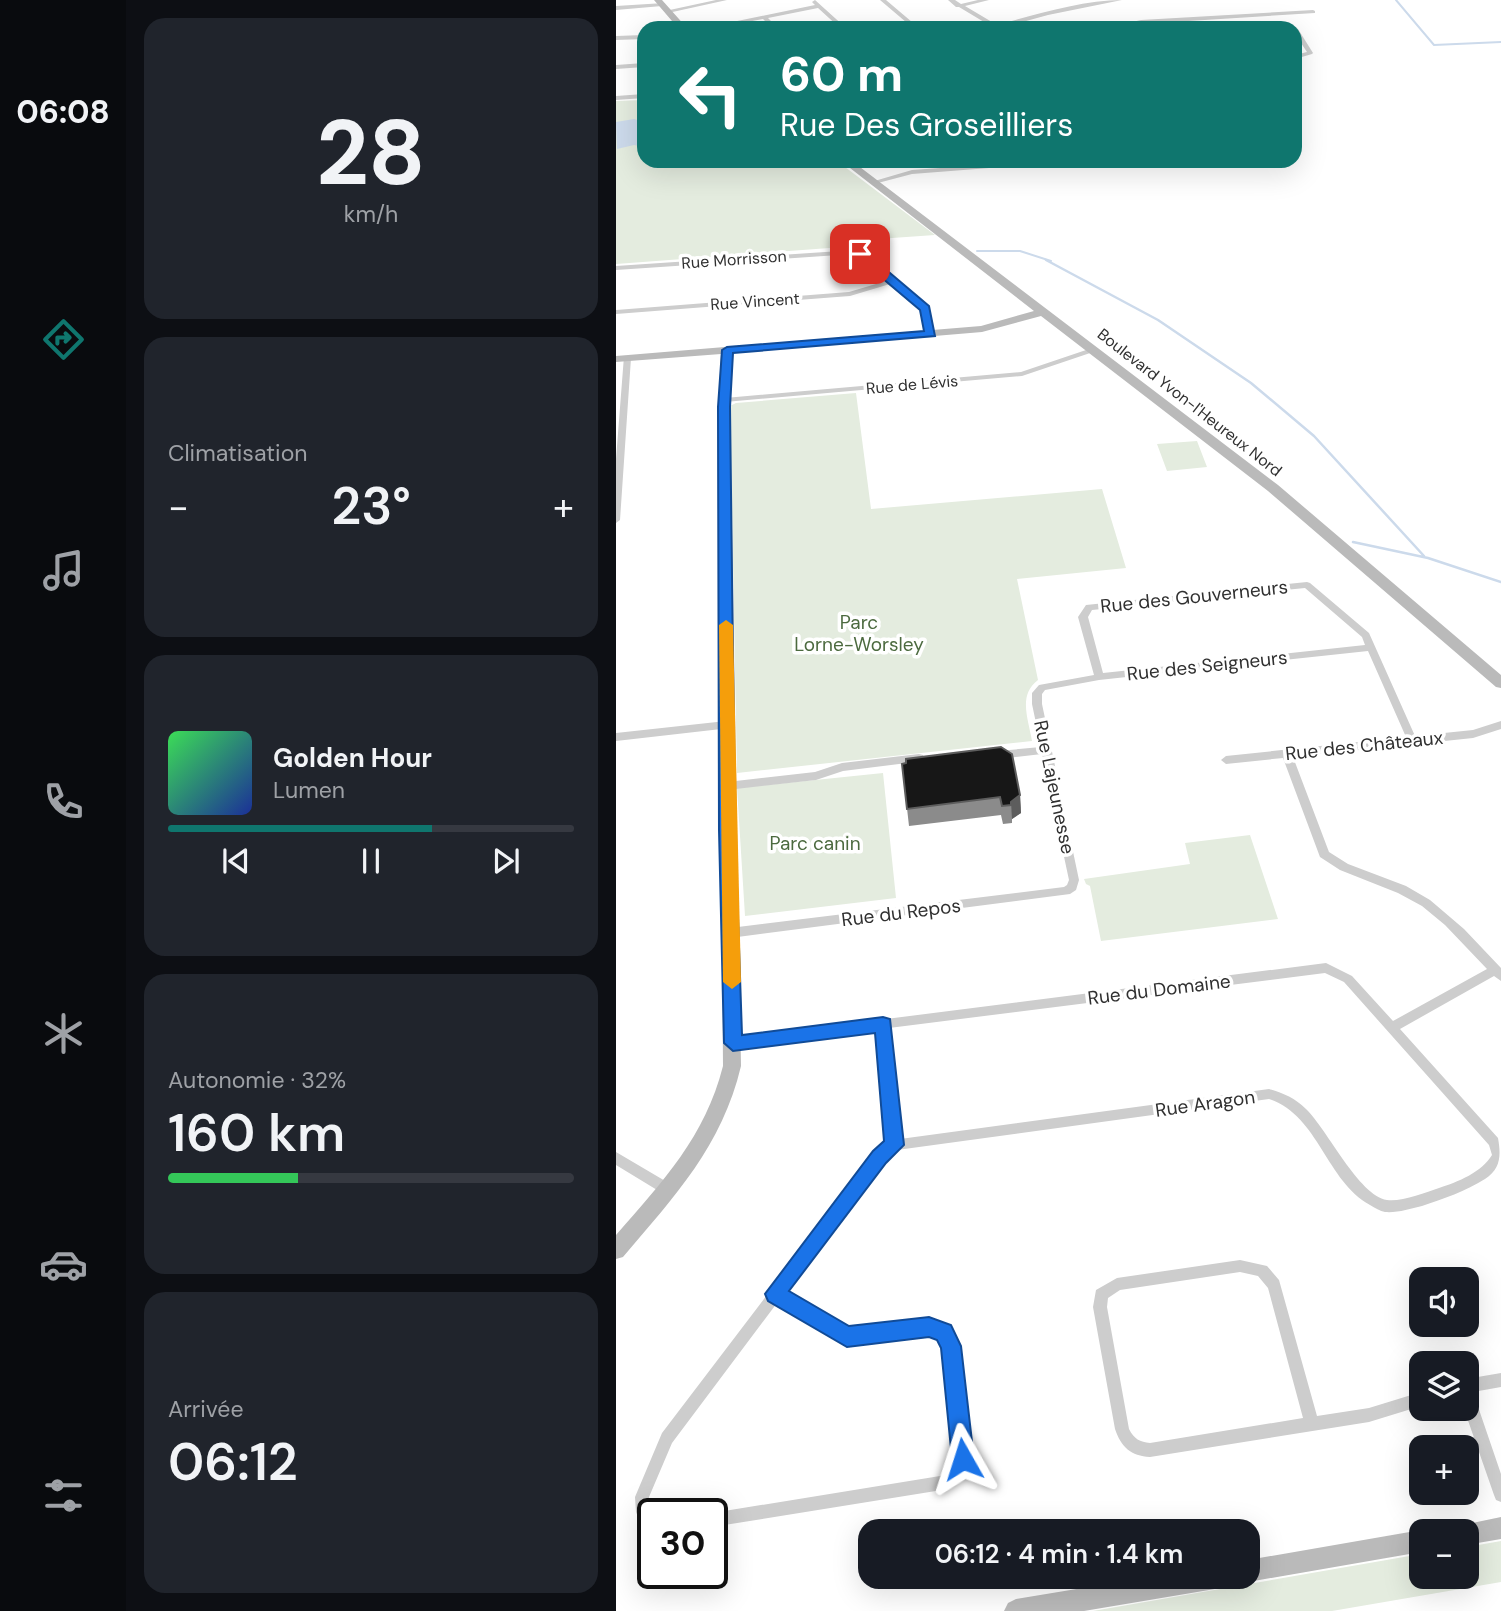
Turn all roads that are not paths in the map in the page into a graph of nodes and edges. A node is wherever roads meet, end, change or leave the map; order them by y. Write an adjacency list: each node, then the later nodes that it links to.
1 (724, 0): 7 (street)
2 (813, 0): 8 (street)
3 (883, 0): 19 (street)
4 (951, 0): 9 (street)
5 (986, 0): 9 (street)
6 (1119, 0): 21 (street)
7 (665, 4): 10 (street); 15 (street)
8 (819, 6): 13 (street); 18 (street)
9 (958, 6): 20 (street)
10 (616, 8)
11 (1312, 12): 12 (street)
12 (1285, 13): 14 (street); 24 (street)
13 (764, 17): 16 (street); 17 (street)
14 (1223, 17): 22 (street); 23 (street)
15 (678, 21)
16 (743, 21)
17 (768, 21)
18 (835, 21)
19 (908, 21)
20 (985, 21)
21 (1021, 21)
22 (1161, 21)
23 (1225, 21)
24 (1290, 21)
25 (637, 37): 26 (street)
26 (616, 38)
27 (1302, 40): 28 (street)
28 (1302, 55)
29 (637, 66): 30 (street)
30 (616, 67)
31 (637, 96): 32 (street)
32 (616, 98)
33 (855, 168): 35 (street, Boulevard Yvon-l'Heureux Nord)
34 (968, 168): 35 (street)
35 (874, 182): 38 (street, Boulevard Yvon-l'Heureux Nord)
36 (616, 268): 37 (street, Rue Morrisson)
37 (892, 281): 39 (street, Rue Vincent); 40 (street)
38 (1045, 311): 40 (street); 42 (street, Boulevard Yvon-l'Heureux Nord)
39 (616, 312)
40 (931, 334): 41 (street)
41 (727, 350): 43 (street); 44 (street)
42 (1095, 350): 44 (street, Rue de Lévis); 48 (street, Boulevard Yvon-l'Heureux Nord)
43 (622, 359): 45 (street)
44 (725, 400): 50 (street)
45 (616, 520)
46 (1372, 647): 47 (street, Rue des Seigneurs); 47 (street, Rue des Gouverneurs); 53 (street, Rue des Gouverneurs)
47 (1099, 677): 49 (street, Rue des Seigneurs)
48 (1501, 683)
49 (1042, 687): 54 (street, Rue Lajeunesse)
50 (726, 725): 52 (street); 59 (street)
51 (1501, 725): 53 (street, Rue des Châteaux)
52 (616, 737)
53 (1412, 740): 55 (street, Rue des Châteaux)
54 (1047, 750): 56 (street); 60 (street, Rue Lajeunesse)
55 (1287, 754): 58 (street, Rue des Châteaux); 62 (street)
56 (991, 756)
57 (932, 757): 59 (street)
58 (1226, 760)
59 (727, 786): 61 (street)
60 (1071, 888): 61 (street, Rue du Repos)
61 (730, 933): 65 (street)
62 (1498, 973): 64 (street)
63 (883, 1024): 64 (street, Rue du Domaine); 65 (street, Rue du Domaine); 66 (street)
64 (1391, 1028): 68 (street, Rue du Domaine)
65 (733, 1043): 69 (street)
66 (894, 1145): 68 (street, Rue Aragon); 71 (street)
67 (616, 1158): 69 (street)
68 (1499, 1159)
69 (667, 1189): 70 (street)
70 (616, 1250)
71 (775, 1294): 78 (street); 79 (street)
72 (1501, 1380): 73 (street)
73 (1479, 1384)
74 (1409, 1403): 76 (street)
75 (1476, 1421): 77 (street)
76 (1312, 1424): 76 (street)
77 (1501, 1495)
78 (643, 1498)
79 (728, 1517)
80 (1501, 1528): 81 (street)
81 (1479, 1532)
82 (1409, 1543): 83 (street)
83 (1260, 1569)
84 (1145, 1589): 85 (street)
85 (1016, 1611)

